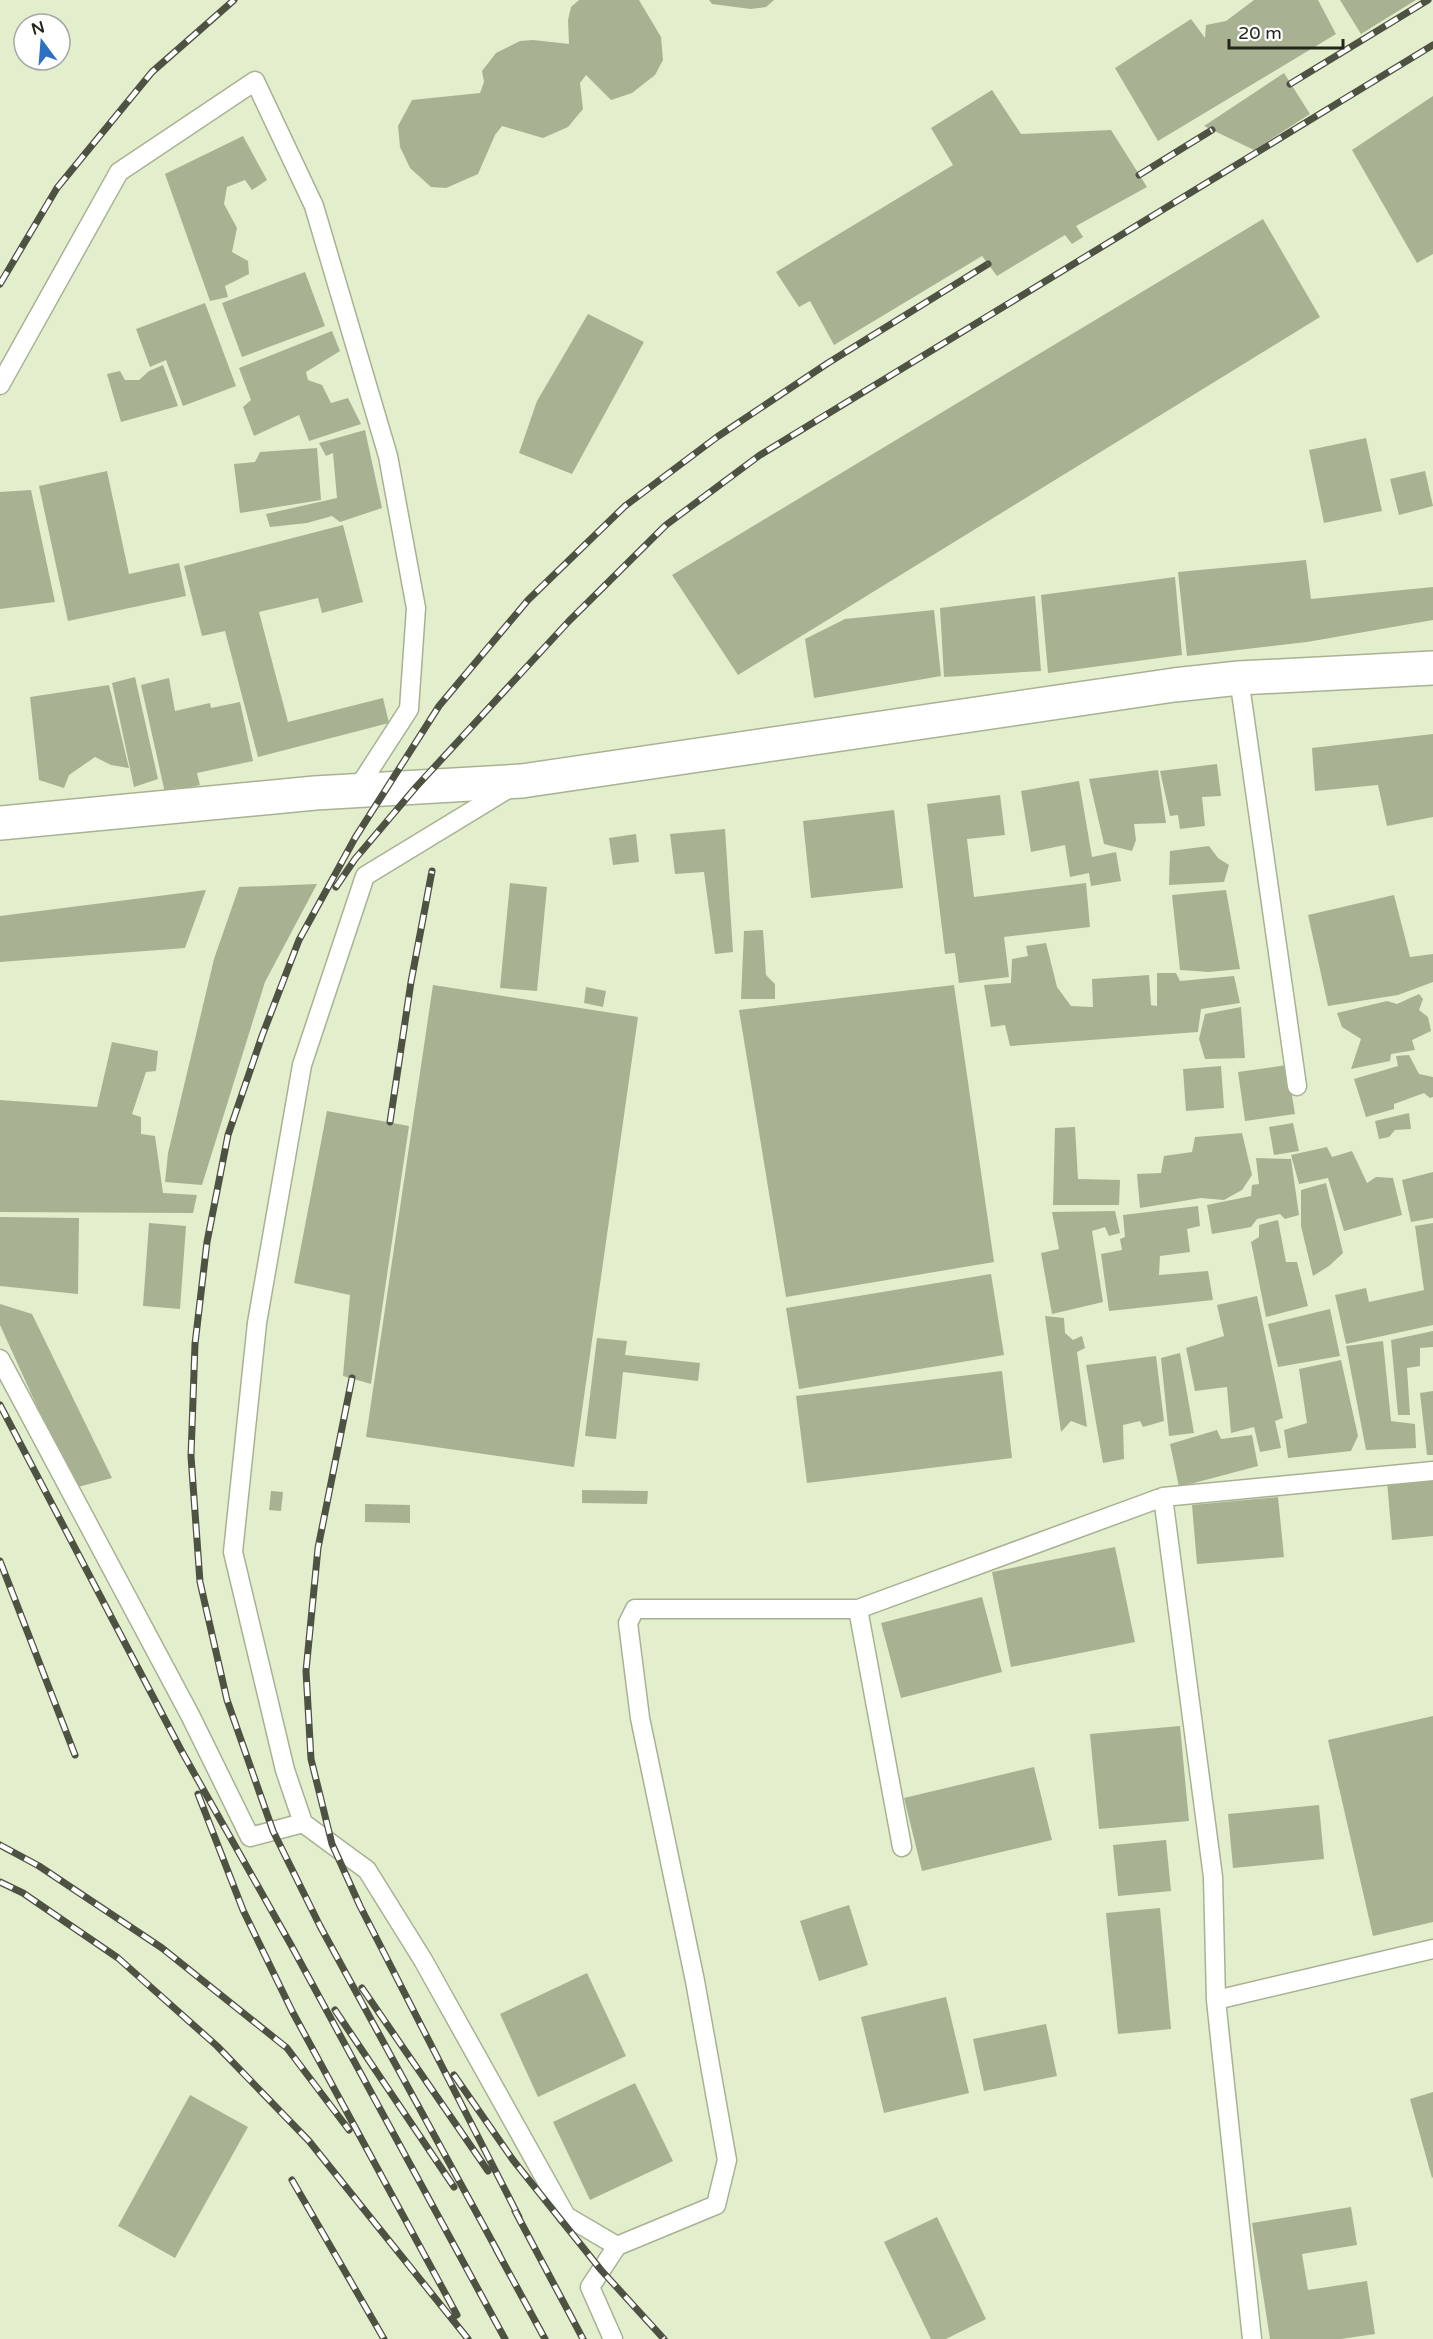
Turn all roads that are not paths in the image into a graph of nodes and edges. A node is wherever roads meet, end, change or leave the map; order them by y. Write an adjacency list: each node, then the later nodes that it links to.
1 (0, 385): 5 (lane)
2 (1433, 668): 3 (street)
3 (1239, 678): 4 (street); 7 (lane)
4 (522, 781): 5 (street); 12 (lane)
5 (356, 790): 6 (street)
6 (0, 823)
7 (1297, 1086)
8 (0, 1359): 12 (lane)
9 (1433, 1471): 10 (lane)
10 (1163, 1497): 11 (lane); 15 (lane)
11 (858, 1609): 13 (lane); 16 (lane)
12 (303, 1823): 16 (lane)
13 (902, 1847)
14 (1433, 1950): 15 (lane)
15 (1216, 2000): 18 (lane)
16 (616, 2246): 17 (lane)
17 (613, 2339)
18 (1252, 2339)

